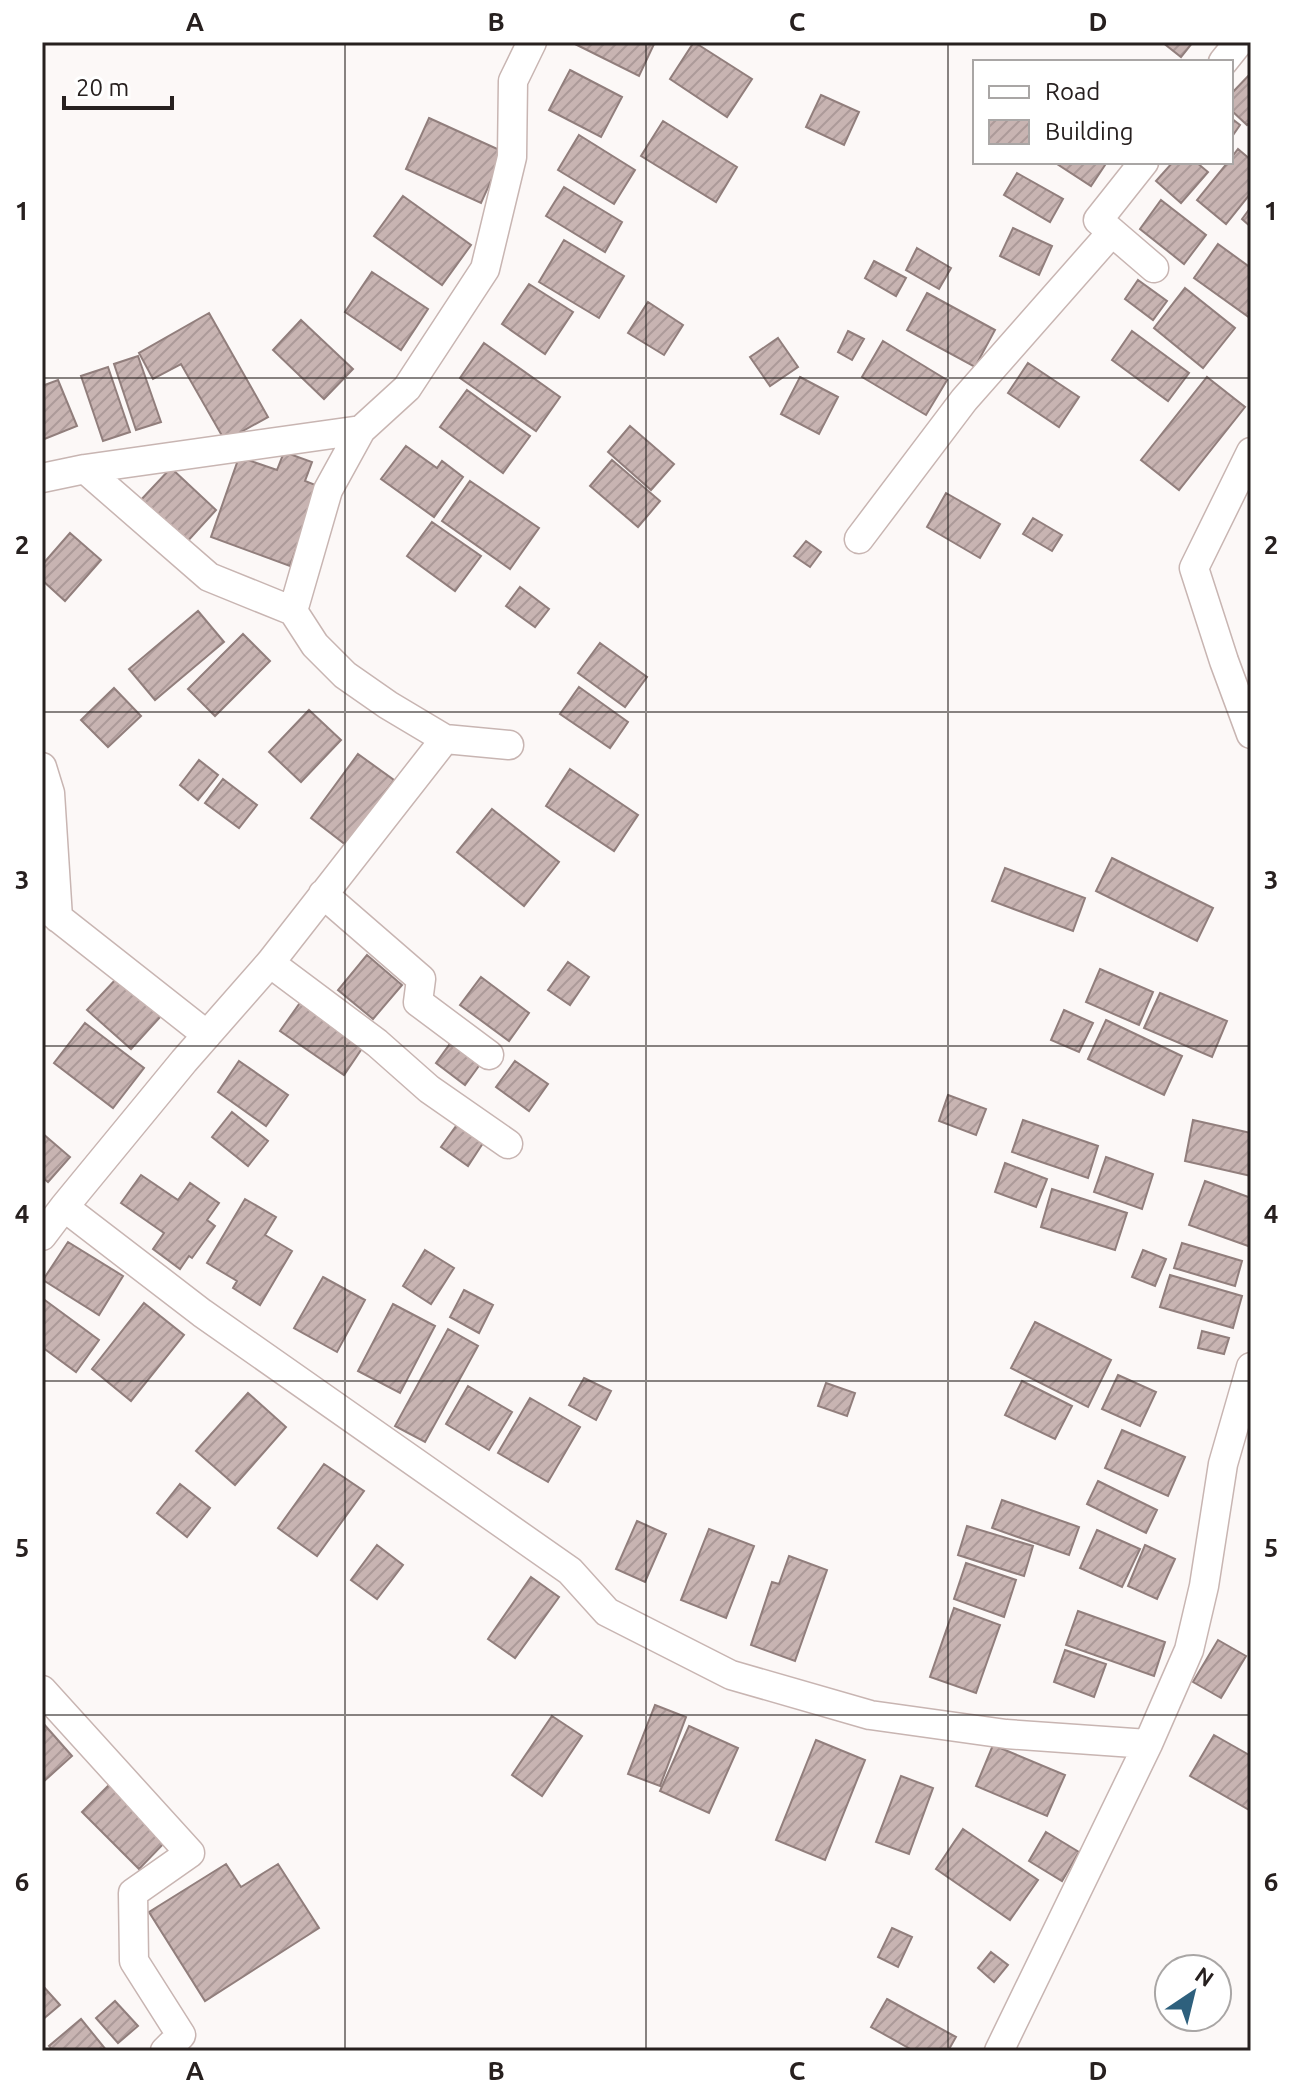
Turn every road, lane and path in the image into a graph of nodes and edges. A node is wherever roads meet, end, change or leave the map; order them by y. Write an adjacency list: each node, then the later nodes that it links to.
1 (532, 42): 7 (street)
2 (1239, 42): 3 (street)
3 (1225, 60)
4 (1142, 164): 5 (street)
5 (1112, 232): 6 (street); 11 (street)
6 (1154, 268)
7 (361, 430): 9 (street); 12 (street)
8 (1251, 452): 13 (street)
9 (85, 469): 10 (street); 12 (street)
10 (42, 478)
11 (859, 539)
12 (293, 611): 14 (street)
13 (1251, 734)
14 (445, 739): 15 (street); 17 (street)
15 (509, 745)
16 (42, 767): 18 (street)
17 (323, 894): 19 (street); 21 (street)
18 (50, 912): 20 (street)
19 (270, 963): 20 (street); 22 (street)
20 (207, 1035): 23 (street)
21 (489, 1055)
22 (508, 1144)
23 (64, 1207): 24 (street); 27 (street)
24 (42, 1236)
25 (1251, 1367): 27 (street)
26 (42, 1690): 28 (street)
27 (1148, 1744): 29 (street)
28 (165, 2051)
29 (999, 2051)

